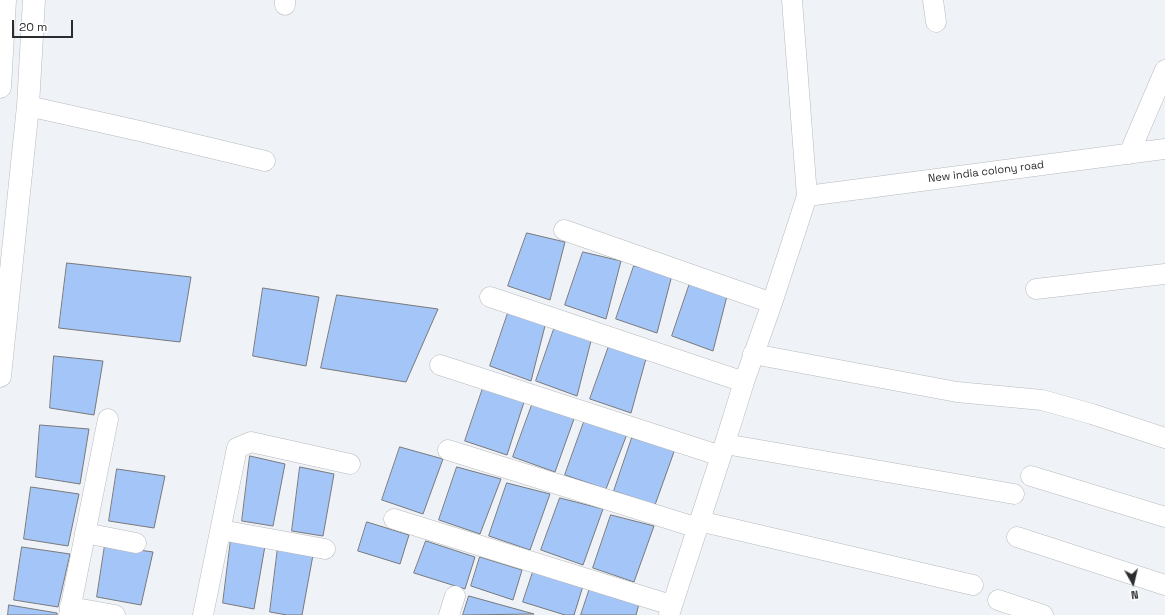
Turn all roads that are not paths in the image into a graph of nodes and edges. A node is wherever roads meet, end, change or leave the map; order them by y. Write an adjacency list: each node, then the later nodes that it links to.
1 (5, 0): 7 (street)
2 (34, 0): 8 (street)
3 (792, 0): 12 (street)
4 (934, 0): 5 (street)
5 (936, 22)
6 (1165, 70): 10 (street)
7 (0, 87)
8 (28, 106): 11 (street); 14 (street)
9 (1165, 149): 10 (street, New india colony road)
10 (1129, 154): 12 (street, New india colony road)
11 (265, 161)
12 (807, 196): 18 (street)
13 (564, 230): 18 (street)
14 (6, 254): 21 (street)
15 (1165, 274): 16 (street)
16 (1036, 290)
17 (490, 297): 22 (street)
18 (772, 303): 19 (street)
19 (753, 354): 22 (street); 24 (street)
20 (440, 365): 26 (street)
21 (0, 376)
22 (744, 382): 26 (street)
23 (108, 419): 34 (street)
24 (1165, 438)
25 (448, 450): 32 (street)
26 (723, 450): 29 (street); 32 (street)
27 (350, 464): 33 (street)
28 (1031, 476): 30 (street)
29 (1014, 494)
30 (1165, 517)
31 (394, 519): 42 (street)
32 (699, 524): 39 (street); 42 (street)
33 (221, 530): 37 (street); 45 (street)
34 (85, 533): 36 (street); 43 (street)
35 (1017, 537): 38 (street)
36 (136, 543)
37 (325, 549)
38 (1165, 584)
39 (973, 585)
40 (455, 596): 46 (street)
41 (998, 600): 47 (street)
42 (670, 610)
43 (70, 611): 44 (street)
44 (115, 615)
45 (203, 615)
46 (450, 615)
47 (1043, 615)

